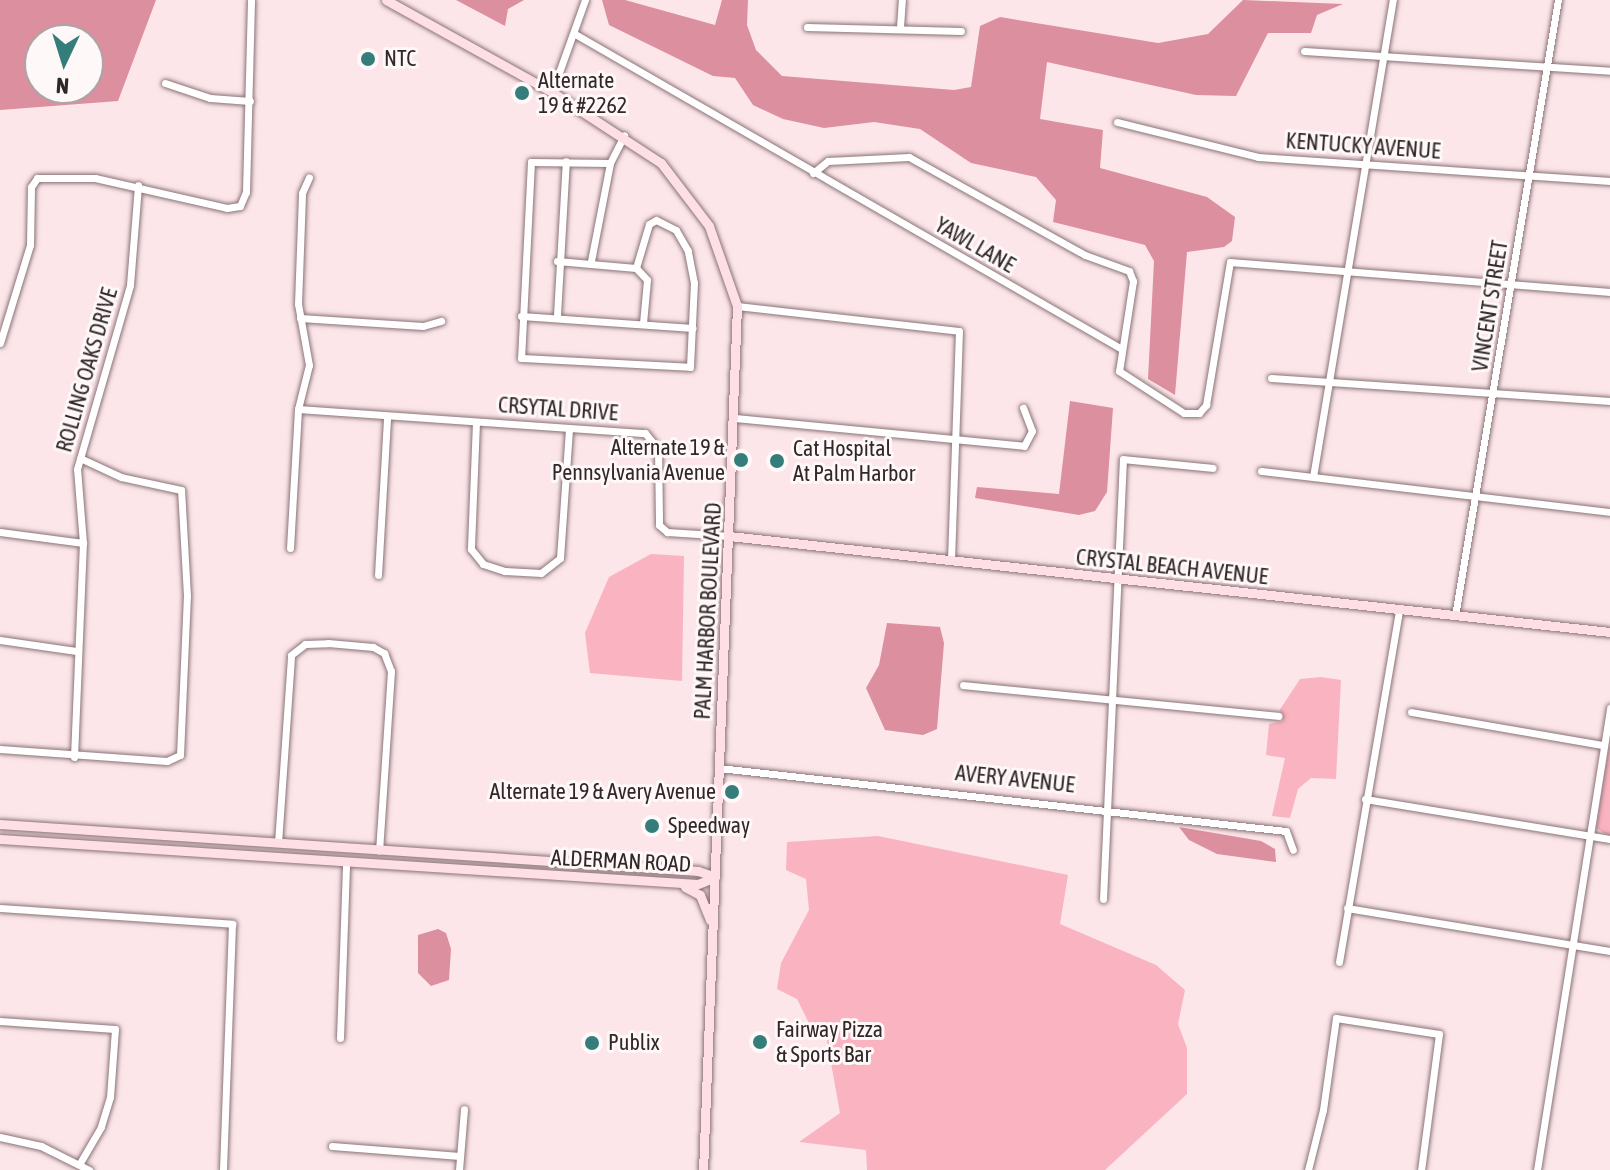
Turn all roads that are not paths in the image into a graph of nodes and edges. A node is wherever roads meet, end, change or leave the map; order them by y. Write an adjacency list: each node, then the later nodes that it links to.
1 (251, 0): 17 (street)
2 (386, 0): 16 (main road)
3 (585, 0): 10 (street)
4 (902, 0): 8 (street)
5 (1393, 0): 12 (street)
6 (1558, 0): 13 (street, VINCENT STREET)
7 (807, 27): 8 (street)
8 (900, 27): 9 (street)
9 (961, 31)
10 (575, 34): 16 (street); 23 (street, YAWL LANE)
11 (1304, 51): 12 (street)
12 (1383, 57): 13 (street); 22 (street)
13 (1547, 67): 14 (street); 24 (street, VINCENT STREET)
14 (1610, 71)
15 (165, 83): 17 (street)
16 (552, 92): 19 (main road, PALM HARBOR BOULEVARD)
17 (250, 101): 27 (street)
18 (1117, 122): 22 (street, KENTUCKY AVENUE)
19 (624, 135): 21 (street); 34 (main road, PALM HARBOR BOULEVARD)
20 (566, 161): 21 (street); 28 (street); 37 (street)
21 (610, 163): 29 (street)
22 (1365, 164): 24 (street, KENTUCKY AVENUE); 31 (street)
23 (813, 173): 43 (street, YAWL LANE); 43 (street)
24 (1529, 176): 26 (street, KENTUCKY AVENUE); 32 (street, VINCENT STREET)
25 (309, 177): 38 (street)
26 (1610, 181)
27 (138, 185): 36 (street); 55 (street, ROLLING OAKS DRIVE)
28 (557, 261): 29 (street); 35 (street)
29 (591, 261): 30 (street)
30 (636, 268): 40 (street); 41 (street)
31 (1346, 272): 32 (street); 43 (street); 45 (street)
32 (1512, 285): 33 (street); 46 (street, VINCENT STREET)
33 (1610, 292)
34 (737, 306): 51 (main road, PALM HARBOR BOULEVARD); 54 (street)
35 (557, 315): 37 (street); 40 (street)
36 (4, 316): 42 (street)
37 (521, 316): 41 (street)
38 (300, 318): 39 (street); 49 (street)
39 (441, 321)
40 (643, 323): 41 (street)
41 (693, 328)
42 (0, 343)
43 (1120, 348)
44 (1271, 378): 45 (street)
45 (1328, 382): 46 (street); 58 (street)
46 (1494, 393): 47 (street); 59 (street, VINCENT STREET)
47 (1610, 401)
48 (1023, 408): 54 (street)
49 (298, 409): 50 (street, CRSYTAL DRIVE); 64 (street)
50 (387, 417): 52 (street, CRSYTAL DRIVE); 66 (street)
51 (735, 418): 54 (street); 62 (main road, PALM HARBOR BOULEVARD)
52 (476, 422): 53 (street, CRSYTAL DRIVE); 53 (street)
53 (569, 429): 62 (street, CRSYTAL DRIVE)
54 (957, 440): 65 (street)
55 (80, 458): 63 (street, ROLLING OAKS DRIVE); 80 (street)
56 (1213, 468): 67 (street)
57 (1261, 471): 58 (street)
58 (1313, 477): 59 (street)
59 (1476, 498): 60 (street); 69 (street, VINCENT STREET)
60 (1610, 512)
61 (0, 532): 63 (street)
62 (729, 536): 65 (main road, CRYSTAL BEACH AVENUE); 81 (main road, PALM HARBOR BOULEVARD)
63 (83, 543): 72 (street, ROLLING OAKS DRIVE)
64 (290, 548)
65 (951, 561): 67 (main road, CRYSTAL BEACH AVENUE)
66 (378, 575)
67 (1117, 579): 68 (main road, CRYSTAL BEACH AVENUE); 74 (street)
68 (1399, 610): 69 (main road, CRYSTAL BEACH AVENUE); 82 (street)
69 (1455, 616): 70 (main road, CRYSTAL BEACH AVENUE)
70 (1610, 632)
71 (0, 640): 72 (street)
72 (76, 651): 80 (street, ROLLING OAKS DRIVE)
73 (963, 685): 74 (street)
74 (1113, 700): 77 (street); 83 (street)
75 (1610, 708): 78 (street)
76 (1411, 712): 78 (street)
77 (1278, 716)
78 (1603, 745): 85 (street)
79 (0, 749): 80 (street)
80 (74, 757)
81 (719, 768): 83 (street, AVERY AVENUE); 92 (main road, PALM HARBOR BOULEVARD)
82 (1365, 799): 85 (street); 96 (street)
83 (1108, 807): 89 (street, AVERY AVENUE); 94 (street)
84 (0, 824): 88 (main road, ALDERMAN ROAD)
85 (1588, 836): 87 (street); 98 (street)
86 (0, 839): 91 (main road, ALDERMAN ROAD)
87 (1610, 839)
88 (278, 843): 90 (main road, ALDERMAN ROAD); 90 (street)
89 (1293, 850)
90 (379, 851): 92 (main road, ALDERMAN ROAD)
91 (346, 862): 93 (main road, ALDERMAN ROAD); 102 (street)
92 (715, 877): 93 (main road, ALDERMAN ROAD); 97 (main road, PALM HARBOR BOULEVARD)
93 (674, 883): 97 (main road)
94 (1103, 899)
95 (0, 908): 109 (street)
96 (1347, 908): 98 (street); 100 (street)
97 (713, 933): 111 (main road, PALM HARBOR BOULEVARD)
98 (1570, 945): 99 (street); 114 (street)
99 (1610, 951)
100 (1339, 962)
101 (0, 1021): 107 (street)
102 (340, 1038)
103 (464, 1109): 106 (street)
104 (0, 1137): 107 (street)
105 (332, 1146): 106 (street)
106 (460, 1156): 110 (street)
107 (80, 1163): 108 (street)
108 (89, 1170)
109 (223, 1170)
110 (459, 1170)
111 (703, 1170)
112 (1308, 1170): 113 (street)
113 (1421, 1170)
114 (1537, 1170)

